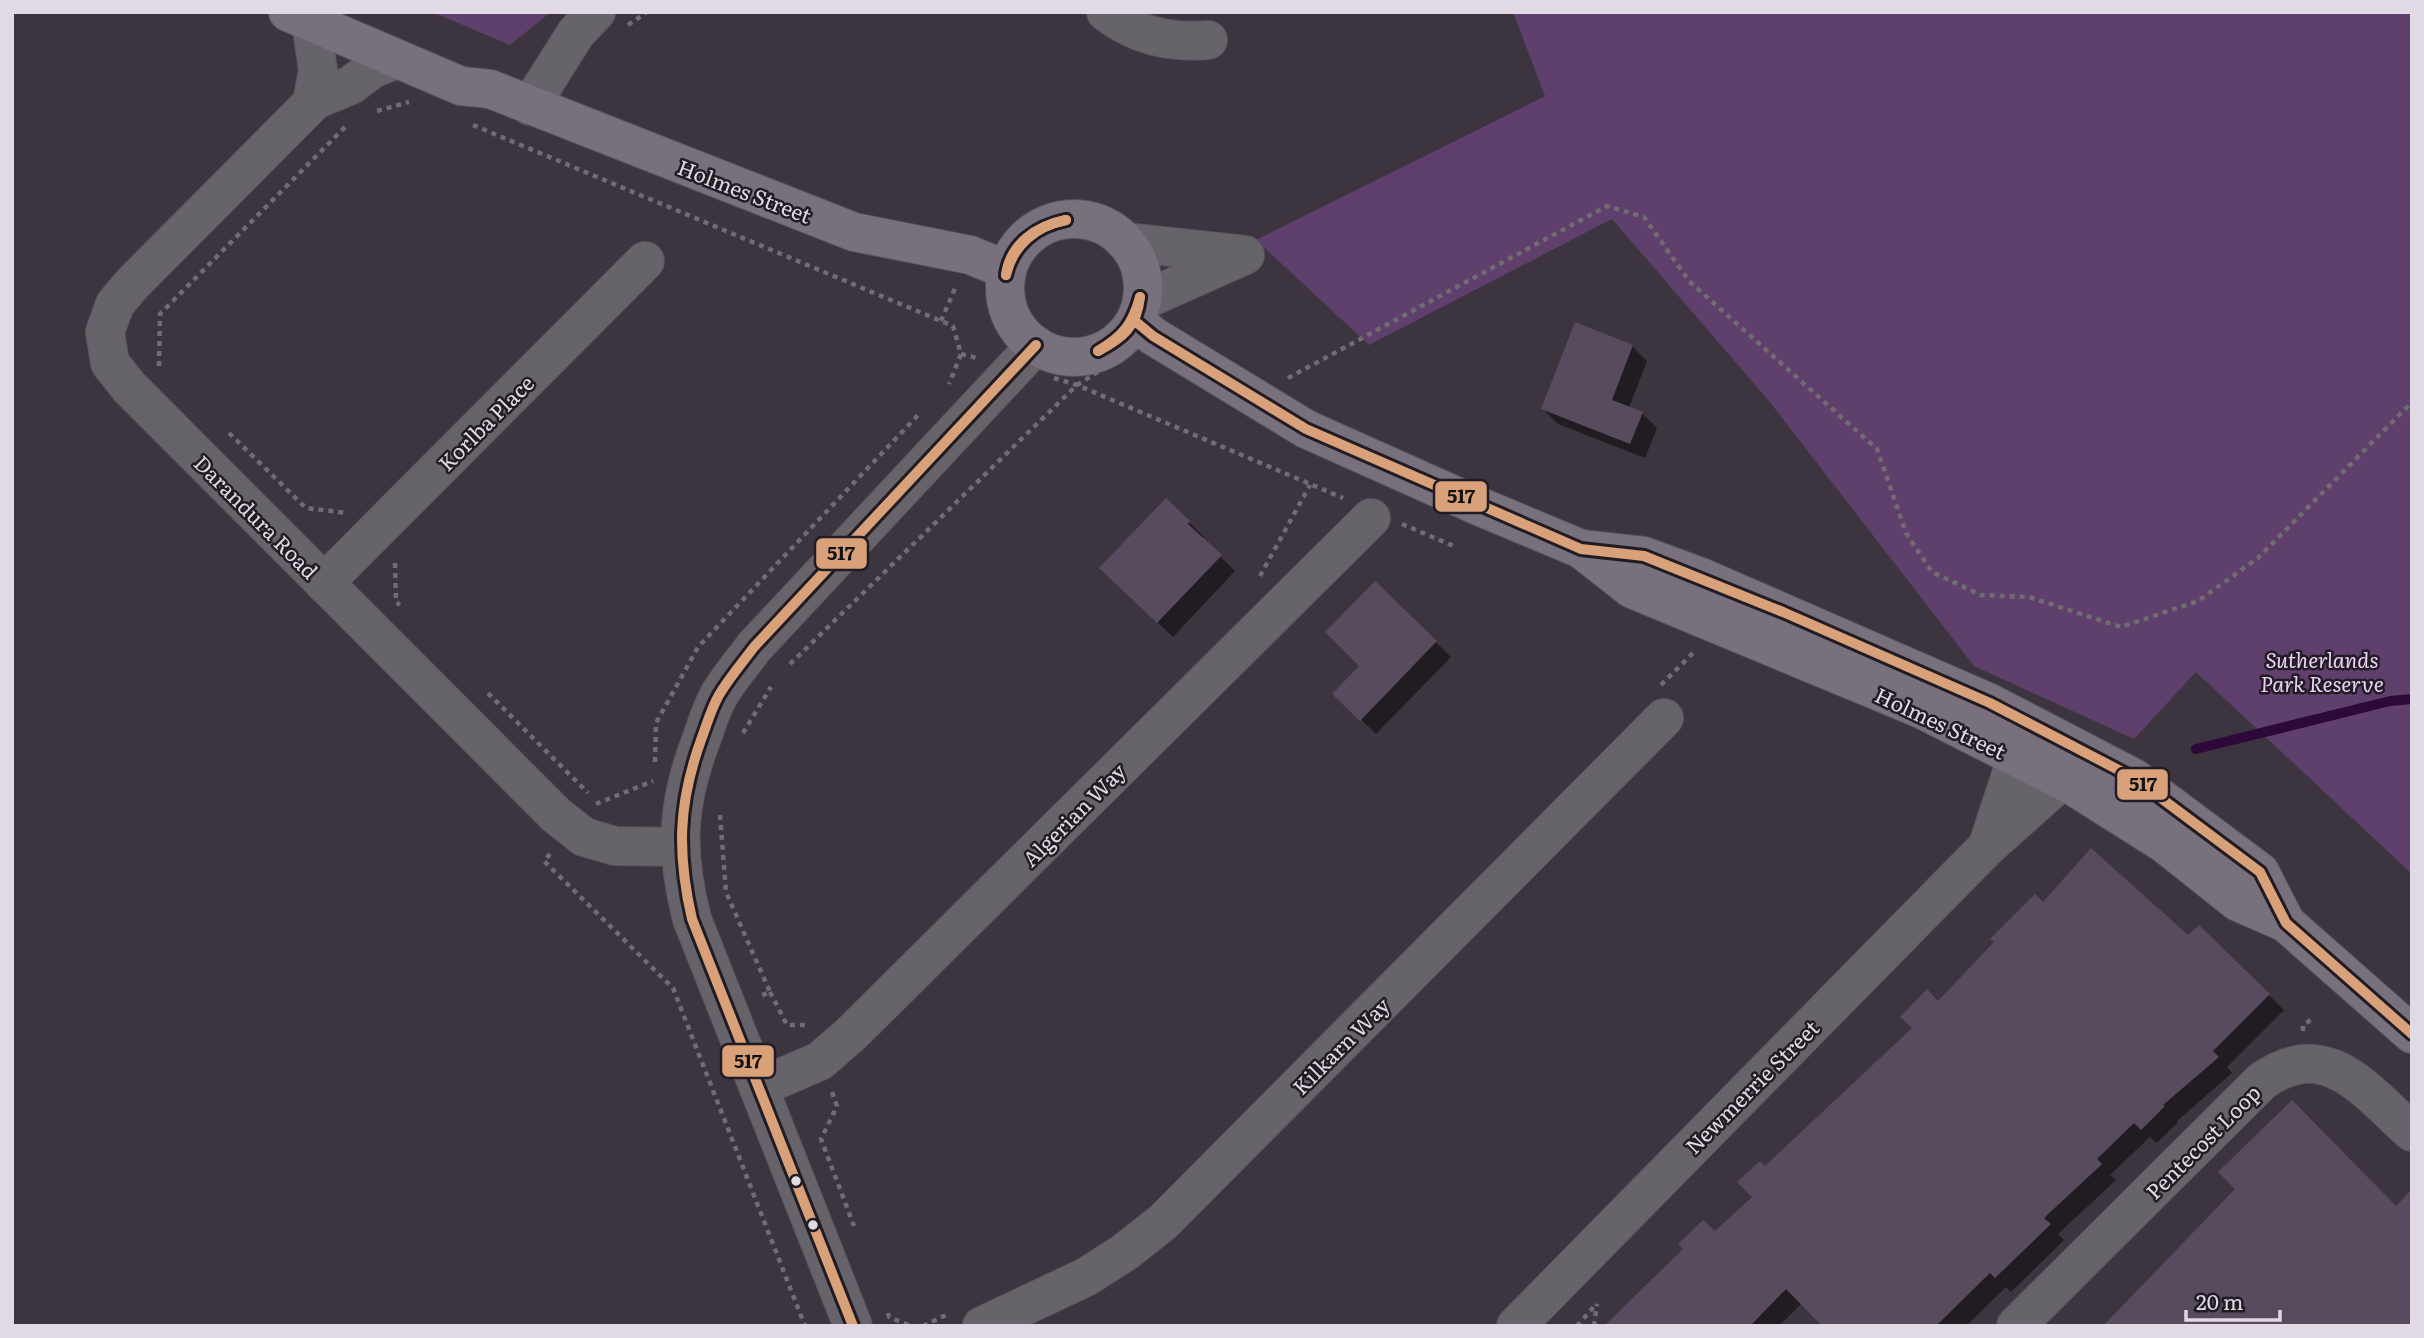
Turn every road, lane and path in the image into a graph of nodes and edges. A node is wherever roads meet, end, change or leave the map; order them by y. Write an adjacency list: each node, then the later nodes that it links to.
1 (353, 12): 7 (main road, Holmes Street)
2 (596, 12): 10 (street)
3 (1106, 12): 5 (street)
4 (299, 17): 6 (main road, Holmes Street); 9 (street)
5 (1208, 40)
6 (397, 59): 7 (main road, Holmes Street); 9 (street, Darandura Road)
7 (490, 89): 10 (main road, Holmes Street)
8 (414, 100): 11 (path)
9 (314, 102): 28 (street, Darandura Road)
10 (530, 106): 16 (main road, Holmes Street)
11 (367, 114)
12 (355, 117): 19 (path)
13 (466, 122): 21 (path)
14 (1125, 242): 16 (main road); 17 (main road); 17 (street)
15 (645, 261): 27 (street, Korlba Place)
16 (1007, 270): 18 (main road)
17 (1138, 311): 18 (main road); 35 (main road, Holmes Street)
18 (1036, 345): 39 (street)
19 (168, 374)
20 (1287, 379): 22 (path)
21 (942, 391)
22 (2412, 402)
23 (922, 411): 38 (path)
24 (227, 432): 27 (path)
25 (1310, 485): 30 (path)
26 (1371, 518): 47 (street, Algerian Way)
27 (372, 535): 28 (street, Korlba Place); 29 (path)
28 (324, 583): 38 (street, Darandura Road)
29 (406, 611)
30 (787, 667)
31 (777, 677): 34 (path)
32 (483, 688): 38 (path)
33 (1664, 718): 56 (street, Kilkarn Way)
34 (742, 735)
35 (2022, 740): 36 (main road, Holmes Street); 40 (street, Newmerrie Street)
36 (2071, 765): 40 (street, Newmerrie Street); 45 (main road, Holmes Street)
37 (720, 812): 41 (path)
38 (586, 815): 39 (street, Darandura Road); 43 (path)
39 (680, 847): 41 (street)
40 (1987, 847): 52 (street, Newmerrie Street)
41 (728, 1008): 43 (path); 48 (street)
42 (2314, 1018): 46 (path)
43 (687, 1024): 53 (path)
44 (807, 1026): 47 (path)
45 (2412, 1034)
46 (2303, 1036)
47 (820, 1061): 48 (street, Algerian Way); 50 (path)
48 (760, 1087): 54 (street)
49 (2412, 1132): 59 (street, Pentecost Loop)
50 (855, 1228)
51 (884, 1305): 55 (path)
52 (1529, 1322)
53 (805, 1326)
54 (853, 1326)
55 (911, 1326)
56 (982, 1326)
57 (1577, 1326): 58 (path)
58 (1594, 1326)
59 (2016, 1326)

